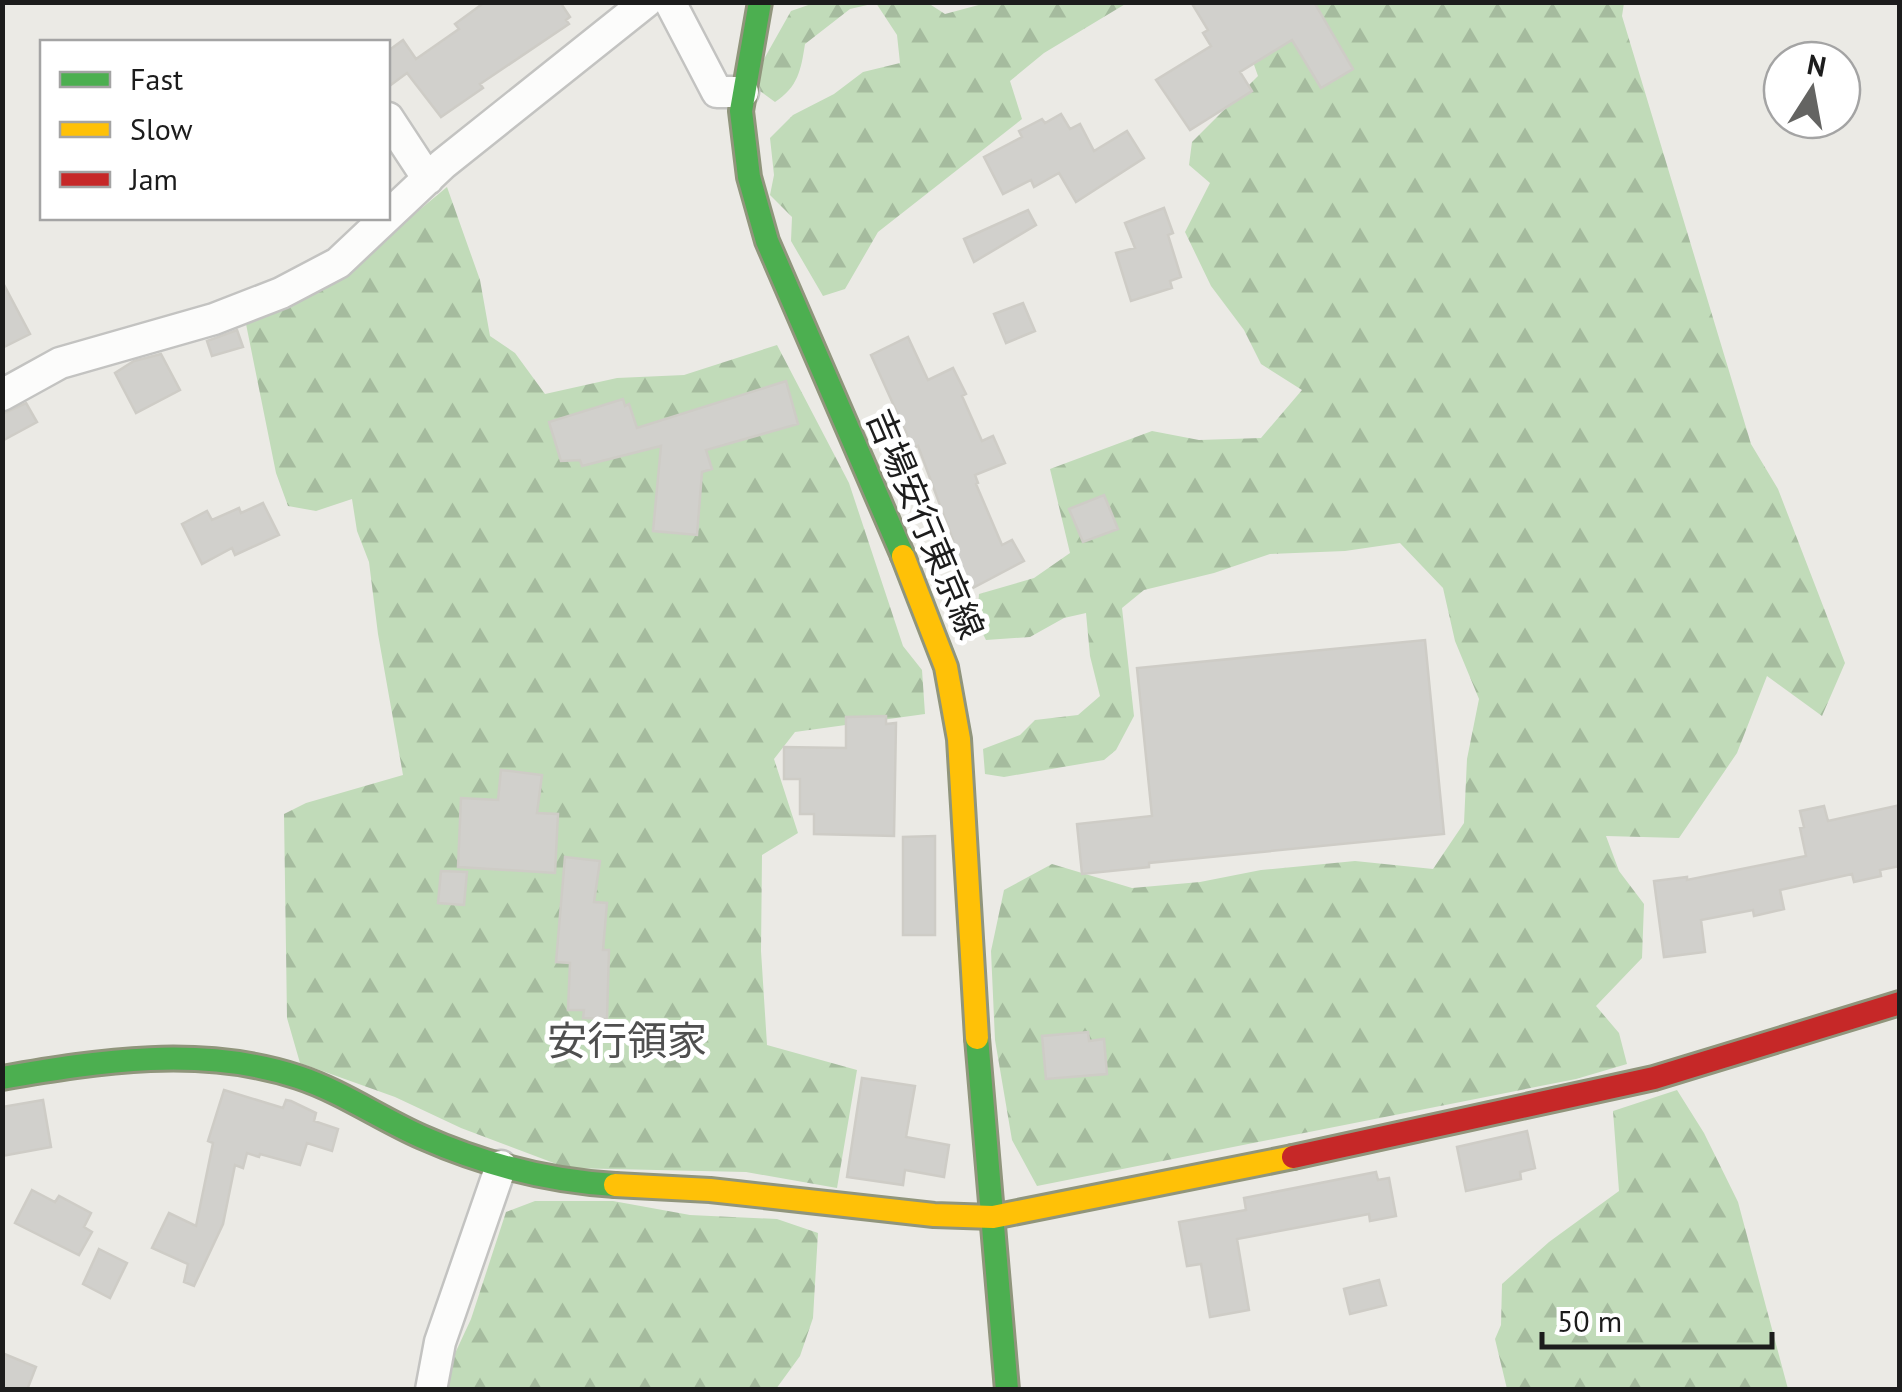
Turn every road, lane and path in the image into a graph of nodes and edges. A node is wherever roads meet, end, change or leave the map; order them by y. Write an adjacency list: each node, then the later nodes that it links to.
1 (646, 2): 6 (street)
2 (670, 2): 4 (street)
3 (760, 2): 4 (street, 吉場安行東京線)
4 (743, 92): 13 (street, 吉場安行東京線)
5 (390, 121): 6 (street)
6 (428, 179): 7 (street)
7 (390, 214)
8 (384, 220): 9 (street)
9 (2, 395)
10 (1900, 1003): 13 (street)
11 (2, 1078): 12 (street)
12 (501, 1166): 13 (street); 14 (street)
13 (993, 1217): 15 (street, 吉場安行東京線)
14 (431, 1390)
15 (1007, 1390)

